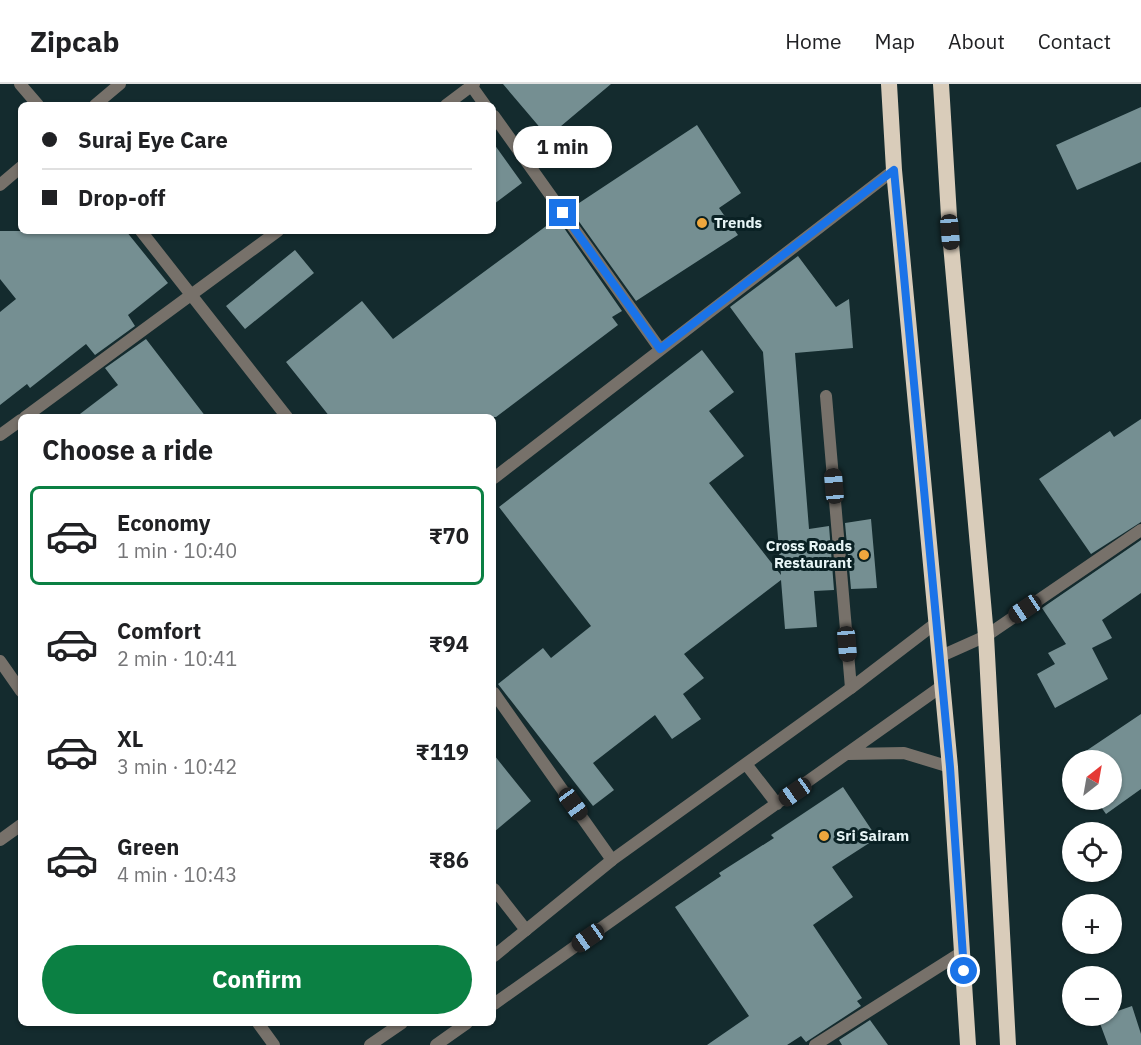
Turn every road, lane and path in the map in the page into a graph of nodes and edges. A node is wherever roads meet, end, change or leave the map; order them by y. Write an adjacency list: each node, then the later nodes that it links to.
1 (20, 84): 6 (street)
2 (120, 84): 7 (street)
3 (888, 84): 12 (highway)
4 (941, 84): 26 (highway)
5 (472, 85): 8 (street); 9 (street)
6 (35, 102)
7 (99, 102)
8 (450, 102)
9 (483, 102)
10 (496, 119): 17 (street)
11 (18, 170): 13 (street)
12 (894, 170): 17 (street); 25 (highway)
13 (0, 185)
14 (143, 234): 16 (street)
15 (274, 234): 16 (street)
16 (192, 295): 19 (street); 20 (street)
17 (660, 349): 23 (street)
18 (826, 396): 31 (street)
19 (29, 414)
20 (285, 414)
21 (18, 422): 22 (street)
22 (0, 435)
23 (496, 476)
24 (1141, 530): 26 (street)
25 (936, 623): 27 (highway); 31 (street)
26 (986, 636): 27 (street); 53 (highway)
27 (939, 657): 29 (highway)
28 (0, 661): 30 (street)
29 (942, 686): 33 (street); 35 (highway)
30 (18, 687)
31 (851, 688): 34 (street)
32 (496, 696): 39 (street)
33 (848, 754): 35 (street); 36 (street)
34 (746, 764): 36 (street); 39 (street)
35 (950, 767): 42 (highway)
36 (777, 804): 44 (street)
37 (18, 827): 38 (street)
38 (0, 840)
39 (612, 860): 41 (street)
40 (496, 891): 41 (street)
41 (526, 930): 43 (street)
42 (962, 952): 51 (street); 52 (highway)
43 (496, 954)
44 (496, 1003)
45 (260, 1026): 48 (street)
46 (398, 1026): 49 (street)
47 (463, 1026): 50 (street)
48 (274, 1045)
49 (370, 1045)
50 (436, 1045)
51 (815, 1045)
52 (968, 1045)
53 (1008, 1045)

